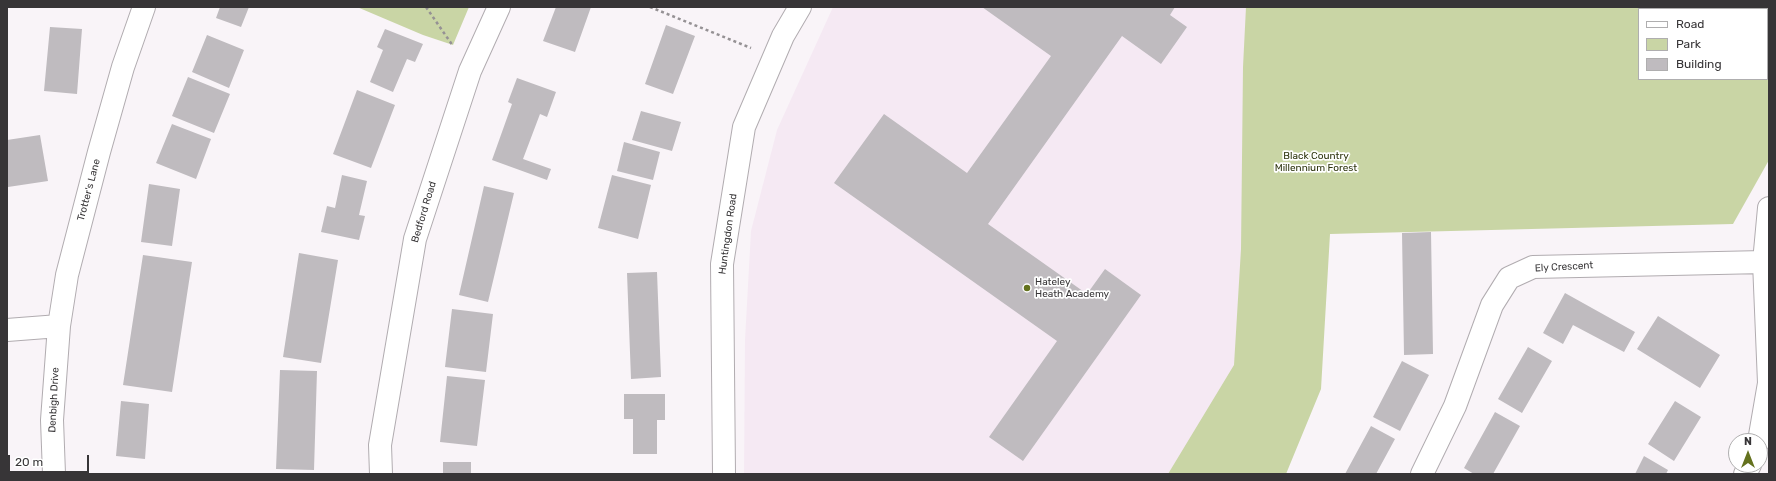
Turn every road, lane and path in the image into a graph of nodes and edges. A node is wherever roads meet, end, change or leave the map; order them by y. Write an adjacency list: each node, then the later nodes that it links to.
1 (144, 7): 10 (street, Trotter's Lane)
2 (426, 7): 7 (path)
3 (500, 7): 7 (street, Bedford Road)
4 (650, 7): 6 (path)
5 (800, 7): 6 (street, Huntingdon Road)
6 (774, 57): 16 (street, Huntingdon Road)
7 (470, 71): 15 (street, Bedford Road)
8 (1769, 208): 9 (street)
9 (1764, 262): 12 (street); 17 (street, Ely Crescent)
10 (59, 326): 11 (street); 14 (street, Denbigh Drive)
11 (7, 330)
12 (1769, 383): 13 (street)
13 (1761, 433)
14 (54, 474)
15 (381, 474)
16 (724, 474)
17 (1422, 474)

